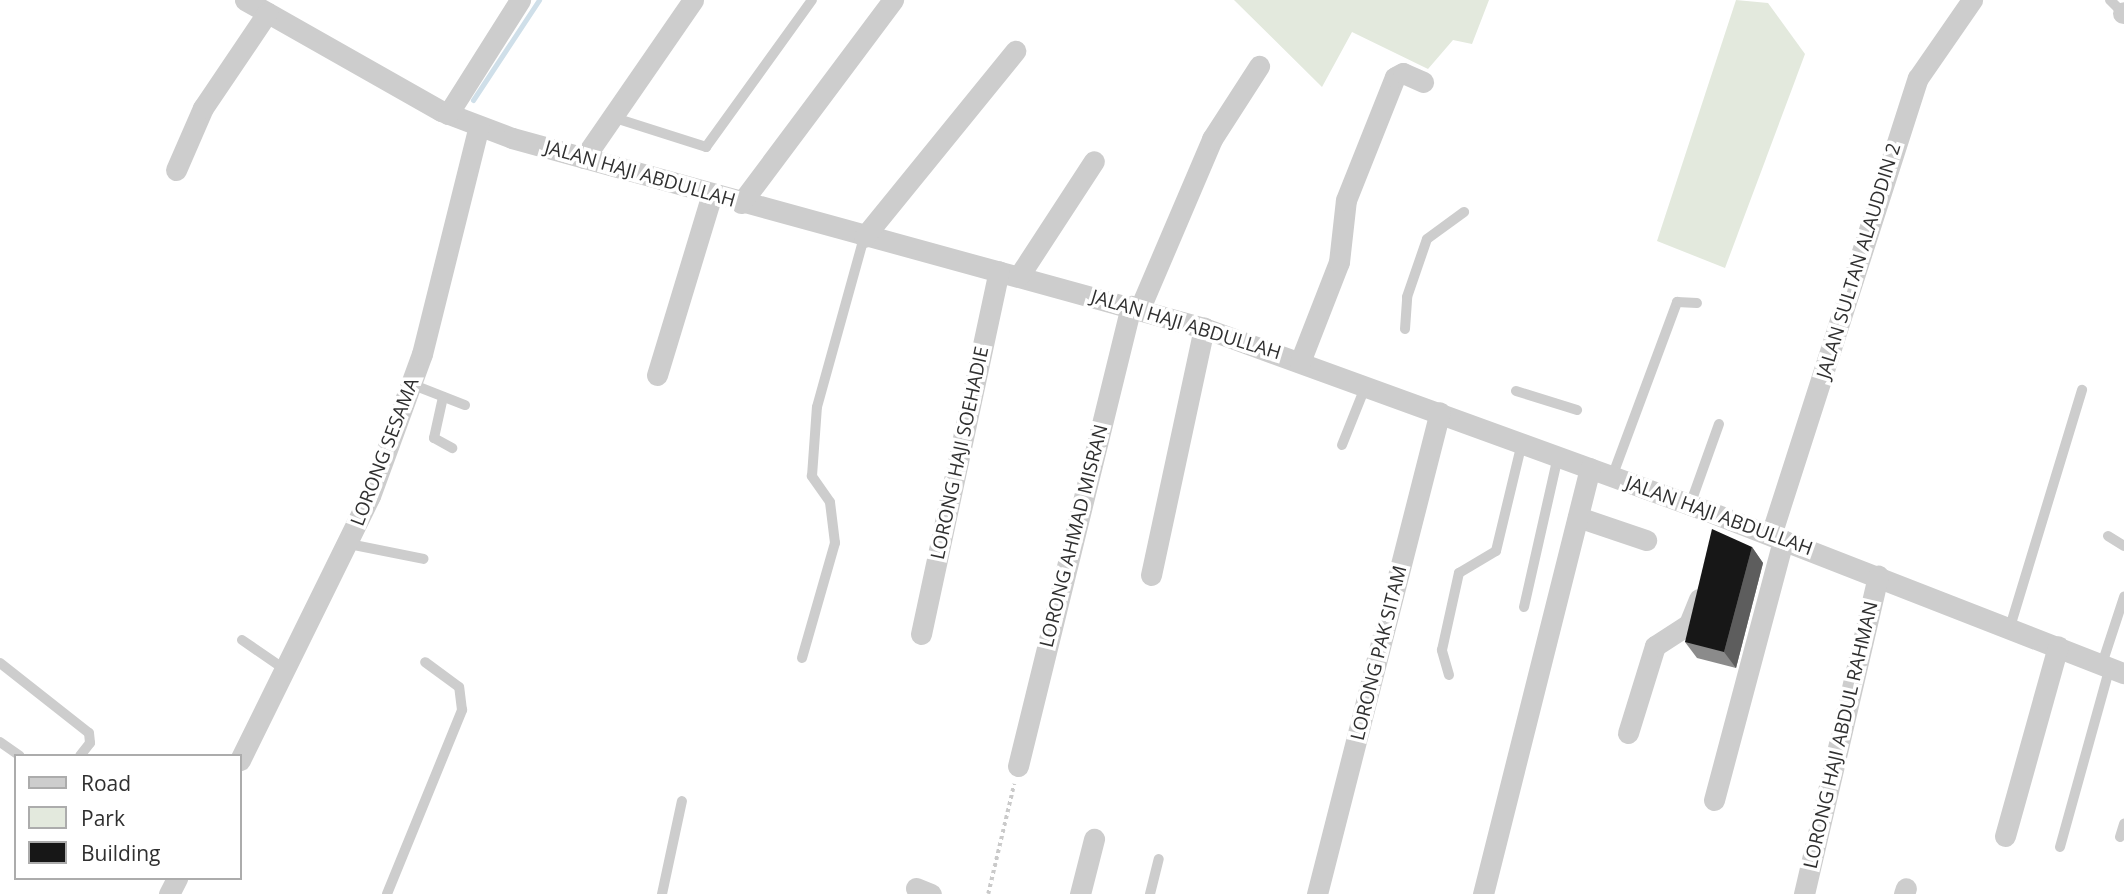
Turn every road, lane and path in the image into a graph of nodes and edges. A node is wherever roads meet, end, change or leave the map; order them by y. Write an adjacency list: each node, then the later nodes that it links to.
1 (245, 0): 7 (street, JALAN HAJI ABDULLAH)
2 (520, 0): 11 (street)
3 (693, 0): 12 (street)
4 (812, 0): 12 (lane)
5 (893, 0): 18 (street)
6 (1972, 0): 48 (street, JALAN SULTAN ALAUDDIN 2)
7 (267, 13): 11 (street, JALAN HAJI ABDULLAH); 16 (street)
8 (1015, 51): 20 (street)
9 (1259, 66): 23 (street, LORONG AHMAD MISRAN)
10 (1423, 82): 26 (street)
11 (448, 114): 13 (street, JALAN HAJI ABDULLAH)
12 (612, 117): 14 (street)
13 (479, 126): 14 (street, JALAN HAJI ABDULLAH); 28 (street, LORONG SESAMA)
14 (584, 158): 17 (street, JALAN HAJI ABDULLAH)
15 (1094, 161): 21 (street)
16 (176, 170)
17 (712, 194): 18 (street, JALAN HAJI ABDULLAH); 27 (street)
18 (741, 203): 20 (street, JALAN HAJI ABDULLAH)
19 (1464, 212): 25 (lane)
20 (864, 237): 21 (street, JALAN HAJI ABDULLAH); 62 (lane)
21 (1009, 273): 23 (street, JALAN HAJI ABDULLAH); 59 (street, LORONG HAJI SOEHADIE)
22 (1697, 303): 42 (lane)
23 (1135, 307): 24 (street, JALAN HAJI ABDULLAH); 73 (street, LORONG AHMAD MISRAN)
24 (1204, 328): 26 (street, JALAN HAJI ABDULLAH); 53 (street)
25 (1405, 329)
26 (1300, 362): 29 (street, JALAN HAJI ABDULLAH)
27 (657, 375)
28 (411, 384): 32 (lane); 50 (street, LORONG SESAMA)
29 (1366, 385): 35 (street, JALAN HAJI ABDULLAH); 38 (lane)
30 (2082, 390): 58 (lane)
31 (1516, 391): 34 (lane)
32 (443, 397): 33 (lane); 39 (lane)
33 (466, 405)
34 (1577, 410)
35 (1440, 412): 37 (street, JALAN HAJI ABDULLAH); 87 (street, LORONG PAK SITAM)
36 (1719, 424): 43 (lane)
37 (1522, 443): 40 (street, JALAN HAJI ABDULLAH); 67 (lane)
38 (1342, 445)
39 (452, 447)
40 (1558, 456): 41 (street, JALAN HAJI ABDULLAH); 57 (lane)
41 (1590, 468): 42 (street, JALAN HAJI ABDULLAH); 45 (street)
42 (1612, 477): 43 (street, JALAN HAJI ABDULLAH)
43 (1690, 505): 44 (street, JALAN HAJI ABDULLAH)
44 (1716, 514): 47 (street); 48 (street, JALAN HAJI ABDULLAH)
45 (1578, 517): 49 (street); 88 (street)
46 (2108, 536): 51 (lane)
47 (1711, 538)
48 (1777, 538): 55 (street, JALAN HAJI ABDULLAH); 74 (street, JALAN SULTAN ALAUDDIN 2)
49 (1646, 540)
50 (348, 544): 52 (lane); 66 (street, LORONG SESAMA)
51 (2124, 546)
52 (424, 559)
53 (1151, 575)
54 (1704, 575): 68 (street)
55 (1878, 575): 58 (street, JALAN HAJI ABDULLAH); 89 (street, LORONG HAJI ABDUL RAHMAN)
56 (2124, 597): 65 (lane)
57 (1524, 607)
58 (2010, 627): 61 (street, JALAN HAJI ABDULLAH)
59 (921, 634)
60 (242, 640): 66 (lane)
61 (2058, 646): 65 (street, JALAN HAJI ABDULLAH); 77 (street)
62 (802, 657)
63 (425, 662): 82 (lane)
64 (0, 663): 71 (lane)
65 (2112, 668): 80 (lane)
66 (287, 670): 72 (street, LORONG SESAMA)
67 (1449, 675)
68 (1628, 733)
69 (0, 742): 70 (lane)
70 (17, 754)
71 (82, 754)
72 (242, 756)
73 (1018, 766): 84 (path)
74 (1714, 800)
75 (682, 801): 83 (lane)
76 (2124, 824): 78 (lane)
77 (2005, 836)
78 (2120, 837)
79 (1094, 839): 85 (street)
80 (2060, 847)
81 (1159, 859): 86 (lane)
82 (387, 894)
83 (662, 894)
84 (988, 894)
85 (1080, 894)
86 (1150, 894)
87 (1317, 894)
88 (1483, 894)
89 (1804, 894)

